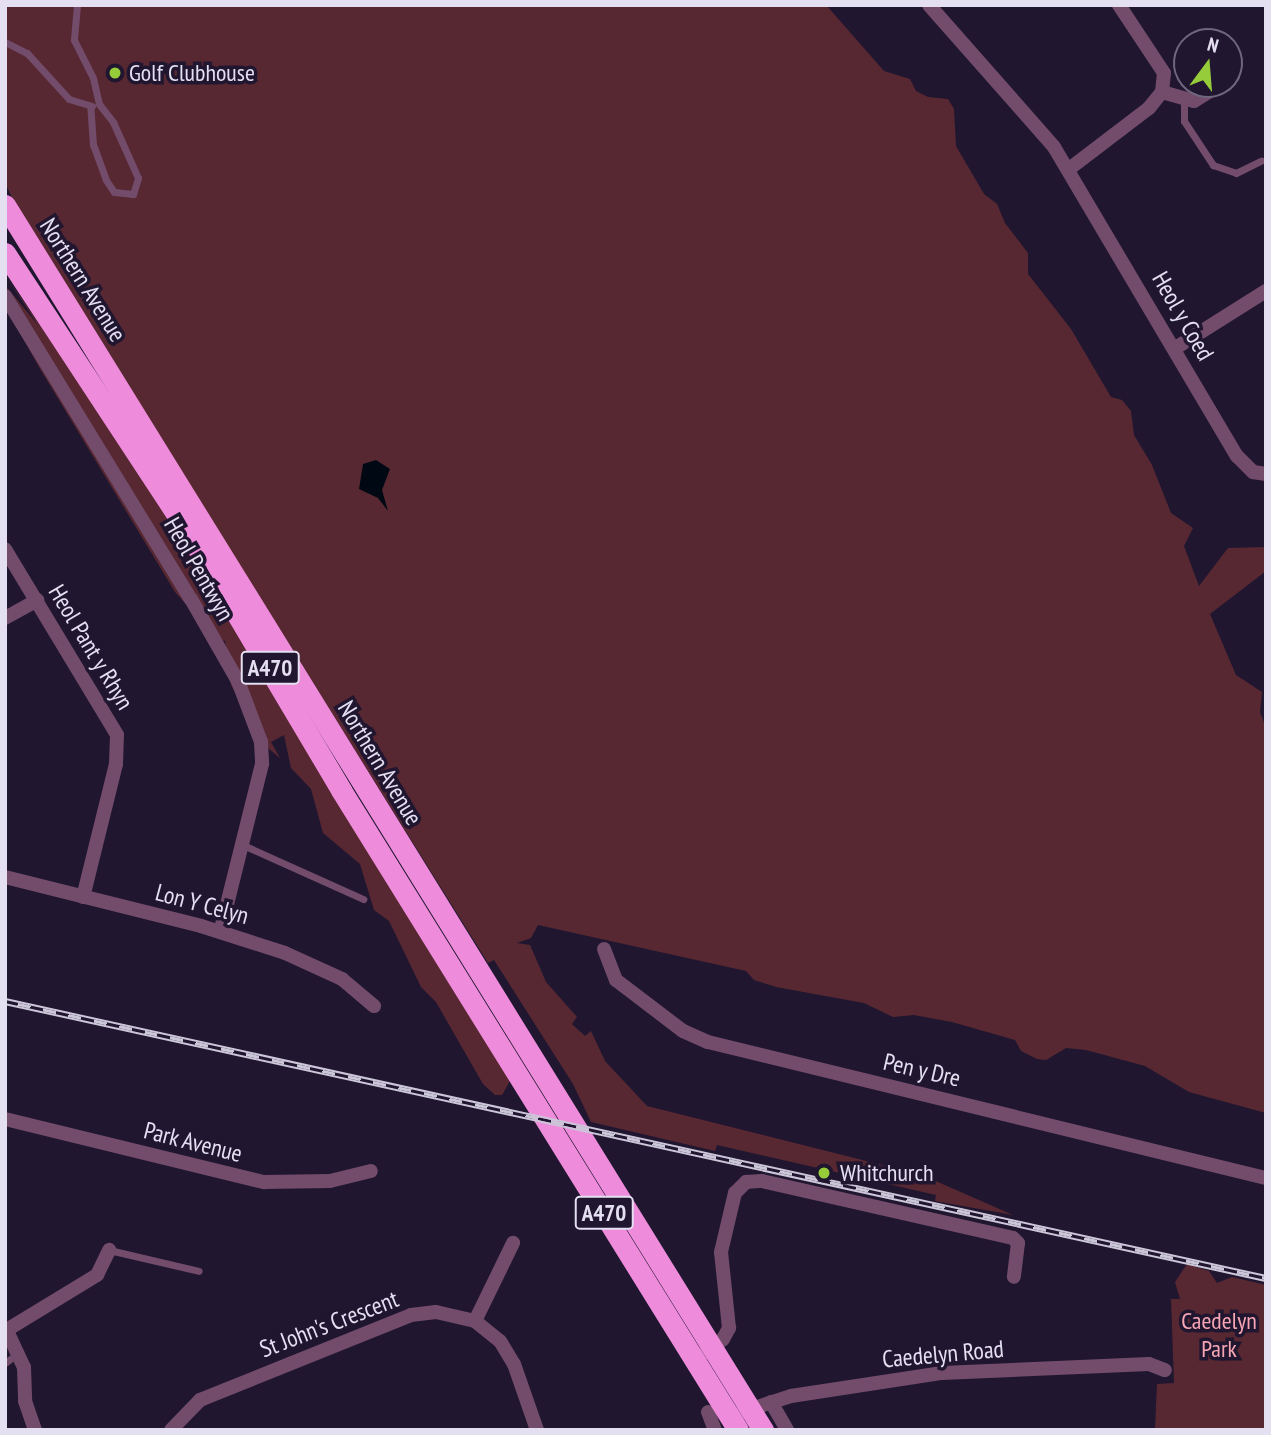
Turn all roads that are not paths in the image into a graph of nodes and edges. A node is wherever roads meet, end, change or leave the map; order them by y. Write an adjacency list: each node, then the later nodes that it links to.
1 (77, 5): 9 (lane)
2 (929, 5): 12 (street, Heol y Coed)
3 (1119, 5): 5 (street)
4 (5, 42): 10 (lane)
5 (1162, 92): 6 (street); 12 (street)
6 (1173, 95)
7 (1184, 98): 8 (street); 11 (lane)
8 (1199, 98)
9 (99, 104): 10 (lane); 10 (lane)
10 (90, 106)
11 (1261, 162)
12 (1069, 169): 19 (street, Heol y Coed)
13 (5, 205): 40 (highway, Northern Avenue / A470)
14 (5, 253): 16 (highway, Northern Avenue / A470)
15 (5, 262): 16 (highway)
16 (26, 284): 42 (highway, Northern Avenue / A470)
17 (1266, 291): 19 (street)
18 (5, 296): 24 (street, Heol Pentwyn)
19 (1177, 347): 20 (street, Heol y Coed)
20 (1266, 474)
21 (5, 549): 22 (street, Heol Pant y Rhyn)
22 (37, 600): 23 (street); 26 (street, Heol Pant y Rhyn)
23 (5, 618)
24 (243, 845): 27 (lane); 28 (street, Heol Pentwyn)
25 (5, 877): 26 (street, Lon Y Celyn)
26 (83, 897): 28 (street, Lon Y Celyn)
27 (363, 899)
28 (220, 932): 30 (street, Lon Y Celyn)
29 (604, 949): 33 (street, Pen y Dre)
30 (374, 1006)
31 (5, 1119): 32 (street, Park Avenue)
32 (371, 1171)
33 (1266, 1178)
34 (513, 1243): 38 (street)
35 (109, 1250): 36 (lane); 39 (street)
36 (199, 1270)
37 (1014, 1277): 40 (street)
38 (475, 1321): 49 (street, St John's Crescent); 50 (street)
39 (6, 1331): 41 (street)
40 (711, 1349): 42 (street); 47 (highway, A470)
41 (18, 1354): 43 (lane); 48 (street)
42 (692, 1360): 47 (highway, A470)
43 (5, 1363)
44 (1165, 1370): 45 (street, Caedelyn Road)
45 (771, 1402): 47 (street, Caedelyn Road); 52 (street)
46 (708, 1412): 47 (street)
47 (733, 1422): 51 (highway, A470)
48 (35, 1430)
49 (171, 1430)
50 (537, 1430)
51 (763, 1430)
52 (787, 1430)

